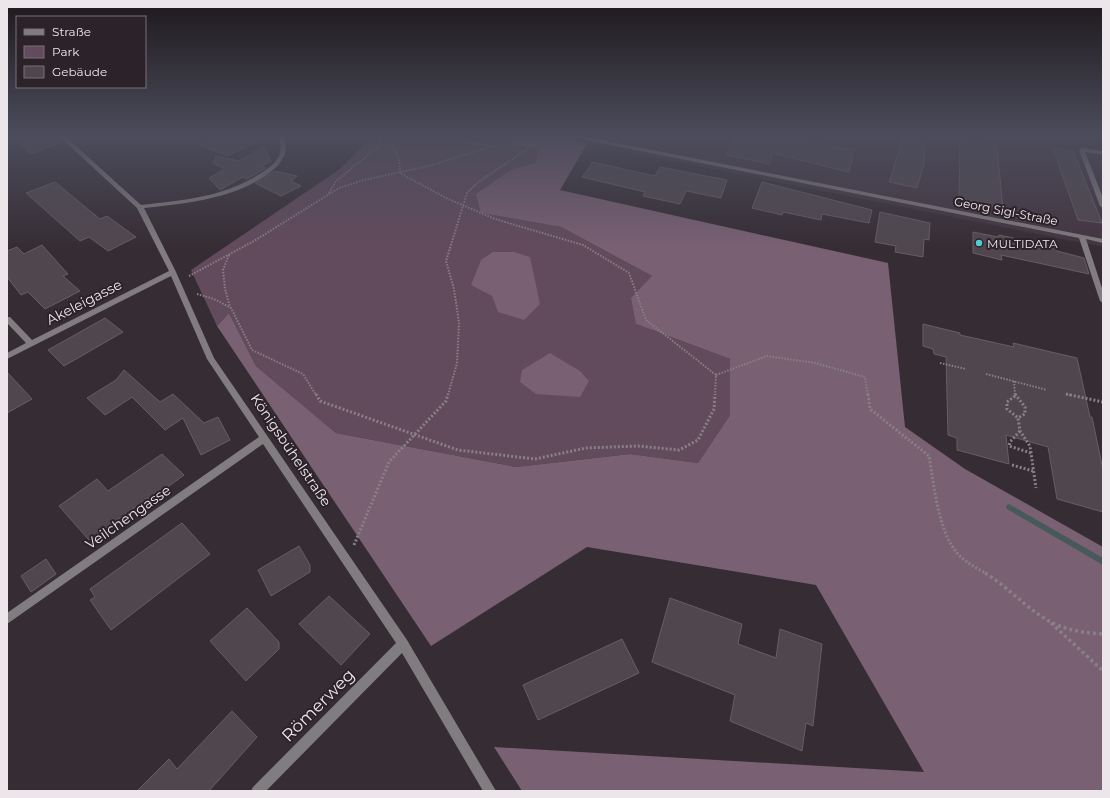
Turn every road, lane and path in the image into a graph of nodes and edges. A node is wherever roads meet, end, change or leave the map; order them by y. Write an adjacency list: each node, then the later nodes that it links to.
1 (103, 173): 12 (street, Königsbühelstraße)
2 (264, 173): 12 (street)
3 (346, 173): 9 (path)
4 (399, 173): 9 (path)
5 (400, 173): 10 (path)
6 (491, 173): 10 (path)
7 (760, 173): 13 (street, Georg Sigl-Straße)
8 (1091, 173): 11 (street)
9 (329, 193): 15 (path)
10 (464, 205): 27 (path); 35 (path)
11 (1103, 206)
12 (140, 207): 16 (street, Königsbühelstraße)
13 (1082, 238): 14 (street, Georg Sigl-Straße); 19 (street)
14 (1103, 241)
15 (229, 255): 17 (path); 20 (path)
16 (173, 272): 17 (street, Königsbühelstraße); 22 (street, Akeleigasse)
17 (177, 282): 18 (street, Königsbühelstraße)
18 (181, 291): 20 (path); 36 (street, Königsbühelstraße)
19 (1103, 301)
20 (231, 308): 35 (path)
21 (7, 319): 22 (street)
22 (31, 344): 23 (street, Akeleigasse)
23 (7, 356)
24 (940, 363): 25 (path)
25 (966, 369)
26 (986, 374): 28 (path)
27 (716, 375): 35 (path); 43 (path)
28 (1014, 382): 29 (path); 31 (path)
29 (1047, 390)
30 (1066, 394): 32 (path)
31 (1015, 396): 33 (path); 33 (path)
32 (1103, 402)
33 (1018, 418): 34 (path)
34 (1020, 432): 37 (path); 37 (path)
35 (414, 435): 41 (path)
36 (265, 438): 41 (street, Königsbühelstraße); 42 (street, Veilchengasse)
37 (1031, 453): 39 (path)
38 (1012, 465): 39 (path)
39 (1033, 471): 40 (path)
40 (1036, 488)
41 (347, 560): 45 (street, Königsbühelstraße)
42 (7, 619)
43 (1048, 620): 44 (path); 46 (path)
44 (1103, 634)
45 (403, 644): 47 (street, Römerweg); 48 (street, Königsbühelstraße)
46 (1103, 671)
47 (257, 791)
48 (490, 791)

